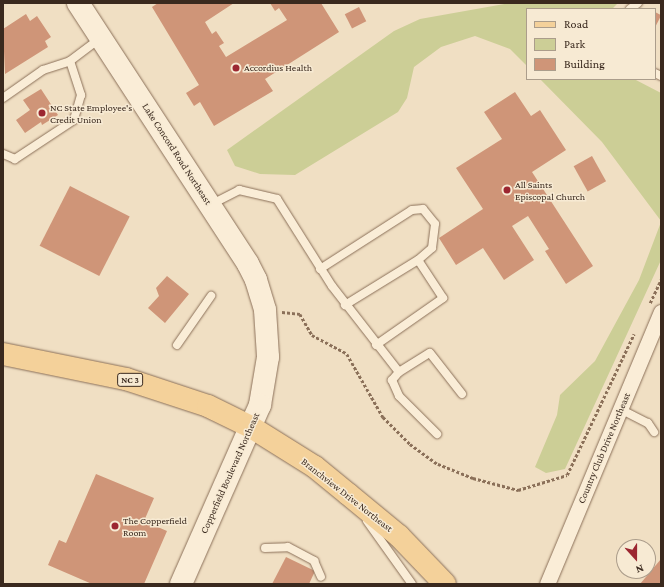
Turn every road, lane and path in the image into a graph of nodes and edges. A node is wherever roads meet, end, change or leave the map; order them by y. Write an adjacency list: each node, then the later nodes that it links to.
1 (78, 3): 2 (main road, Lake Concord Road Northeast)
2 (100, 38): 3 (lane); 6 (main road, Lake Concord Road Northeast)
3 (70, 61): 4 (lane); 5 (lane)
4 (3, 98)
5 (3, 154)
6 (210, 205): 8 (lane); 12 (main road, Lake Concord Road Northeast)
7 (418, 260): 8 (lane); 11 (lane); 15 (lane)
8 (320, 269): 11 (lane)
9 (661, 279): 13 (path)
10 (211, 296): 16 (lane)
11 (345, 305): 15 (lane)
12 (265, 310): 14 (path); 21 (main road, Copperfield Boulevard Northeast)
13 (654, 310): 20 (street, Country Club Drive Northeast)
14 (637, 328)
15 (376, 344): 18 (lane)
16 (177, 345)
17 (3, 354): 21 (main road, Branchview Drive Northeast / NC 3)
18 (399, 372): 19 (lane); 23 (lane)
19 (462, 394)
20 (620, 409): 22 (lane); 30 (street, Country Club Drive Northeast)
21 (251, 427): 24 (main road, Branchview Drive Northeast / NC 3); 28 (main road, Copperfield Boulevard Northeast)
22 (654, 432)
23 (437, 434)
24 (348, 494): 26 (main road, Branchview Drive Northeast / NC 3); 29 (lane)
25 (265, 548): 27 (lane)
26 (438, 576)
27 (321, 578)
28 (181, 584)
29 (412, 584)
30 (547, 584)

